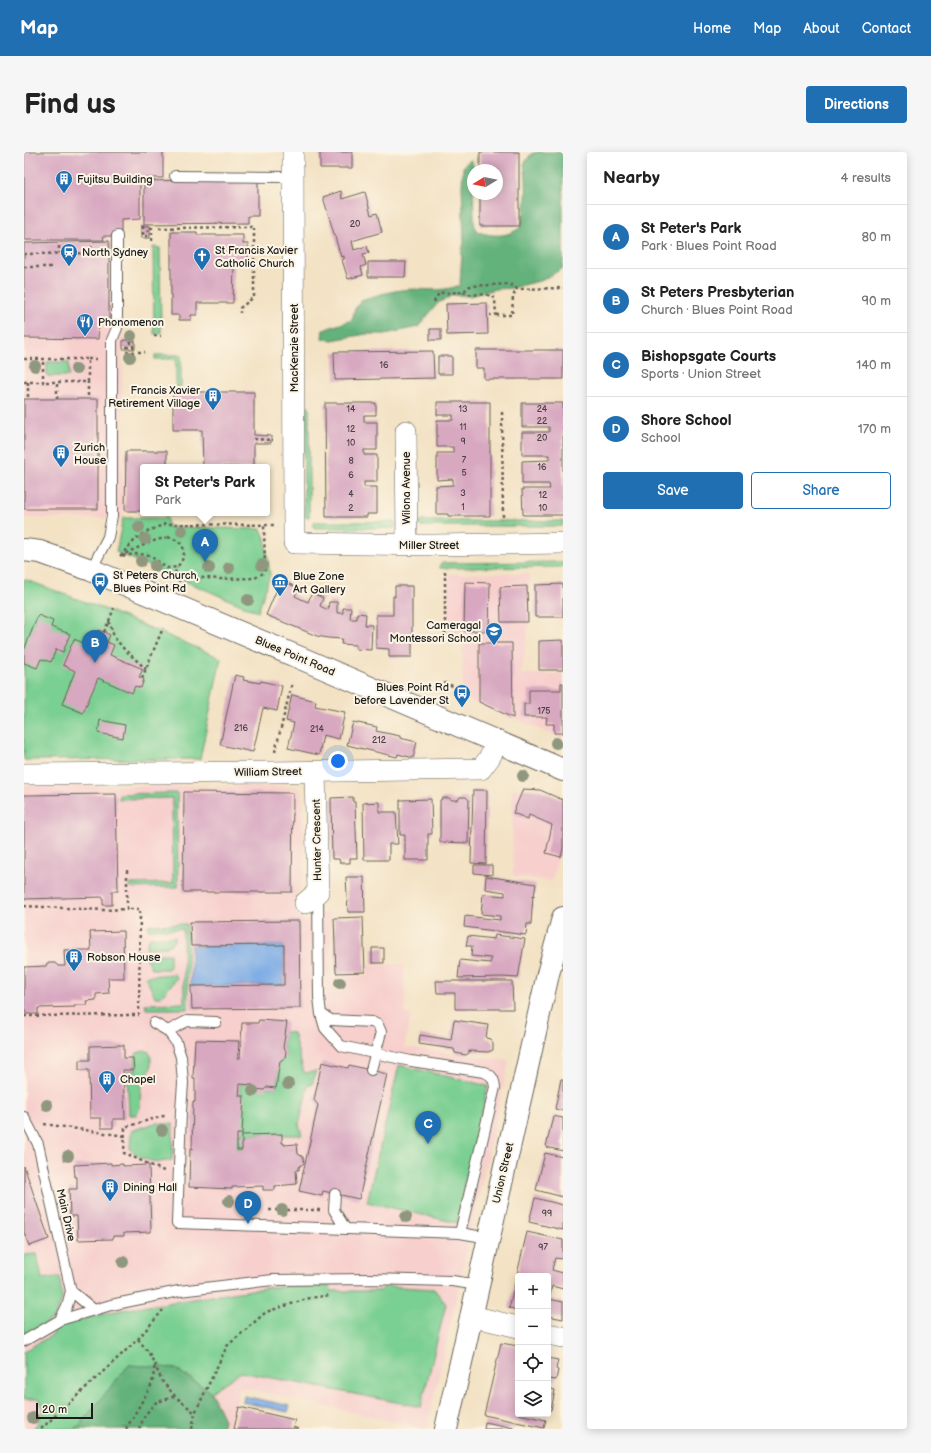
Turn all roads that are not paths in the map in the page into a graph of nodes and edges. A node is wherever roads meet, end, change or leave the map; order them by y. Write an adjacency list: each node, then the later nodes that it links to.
1 (293, 152): 3 (street, MacKenzie Street)
2 (175, 176): 3 (lane)
3 (293, 177): 6 (street, MacKenzie Street)
4 (117, 236): 10 (lane)
5 (406, 431): 8 (street, Wilona Avenue)
6 (294, 543): 8 (street, Miller Street)
7 (563, 544): 8 (street, Miller Street)
8 (407, 545)
9 (24, 550): 10 (street, Blues Point Road)
10 (91, 570): 11 (street, Blues Point Road)
11 (497, 742): 12 (street, Blues Point Road); 13 (street, William Street)
12 (563, 770)
13 (315, 772): 14 (street, William Street); 15 (street, Hunter Crescent)
14 (24, 774)
15 (312, 897): 17 (lane)
16 (563, 918): 27 (street, Union Street)
17 (321, 1014): 21 (lane); 21 (lane)
18 (216, 1022): 20 (lane)
19 (154, 1023): 20 (lane)
20 (168, 1031): 25 (lane)
21 (375, 1054): 22 (lane); 26 (lane)
22 (371, 1070)
23 (25, 1119): 29 (lane, Main Drive)
24 (335, 1194): 25 (lane)
25 (345, 1228): 26 (lane)
26 (460, 1233): 27 (lane)
27 (489, 1238): 28 (street, Union Street)
28 (478, 1285): 30 (lane); 31 (street, Union Street)
29 (72, 1291): 30 (lane); 32 (lane)
30 (94, 1310): 32 (lane)
31 (471, 1316): 33 (street); 37 (street, Union Street)
32 (60, 1320): 36 (lane)
33 (515, 1326)
34 (551, 1335): 35 (street)
35 (563, 1338)
36 (24, 1341)
37 (446, 1429)

